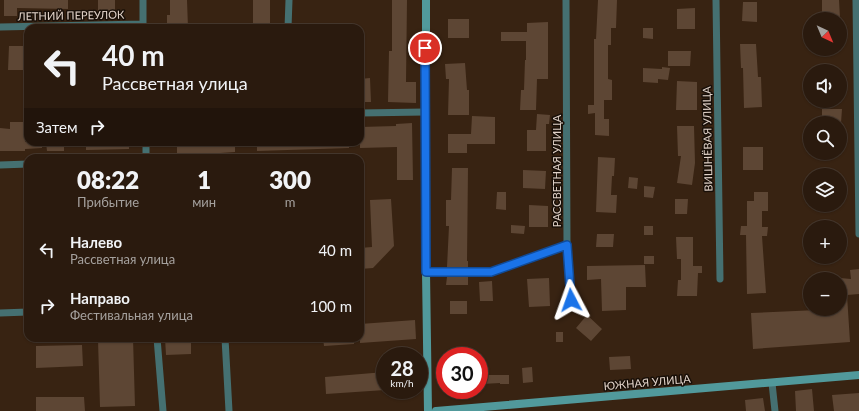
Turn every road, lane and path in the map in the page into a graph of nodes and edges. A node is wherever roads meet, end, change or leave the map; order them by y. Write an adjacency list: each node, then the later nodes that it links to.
1 (143, 0): 7 (street)
2 (289, 0): 8 (street)
3 (426, 0): 11 (street)
4 (566, 0): 16 (street, РАССВЕТНАЯ УЛИЦА)
5 (716, 0): 18 (street, ВИШНЁВАЯ УЛИЦА)
6 (856, 0): 15 (street)
7 (143, 24)
8 (288, 24)
9 (0, 27): 10 (street, ЛЕТНИЙ ПЕРЕУЛОК)
10 (24, 27)
11 (425, 112): 12 (street); 17 (street)
12 (364, 113)
13 (24, 164): 14 (street)
14 (0, 165)
15 (858, 234)
16 (567, 245): 17 (street); 19 (street, РАССВЕТНАЯ УЛИЦА)
17 (426, 272): 29 (street)
18 (720, 279)
19 (571, 300)
20 (24, 312): 21 (street)
21 (0, 313)
22 (157, 342): 27 (street)
23 (225, 342): 28 (street)
24 (859, 375): 25 (street, ЮЖНАЯ УЛИЦА)
25 (772, 383): 26 (street, ЮЖНАЯ УЛИЦА); 31 (street)
26 (507, 408): 30 (street, ЮЖНАЯ УЛИЦА)
27 (163, 411)
28 (229, 411)
29 (428, 411)
30 (436, 411)
31 (775, 411)

